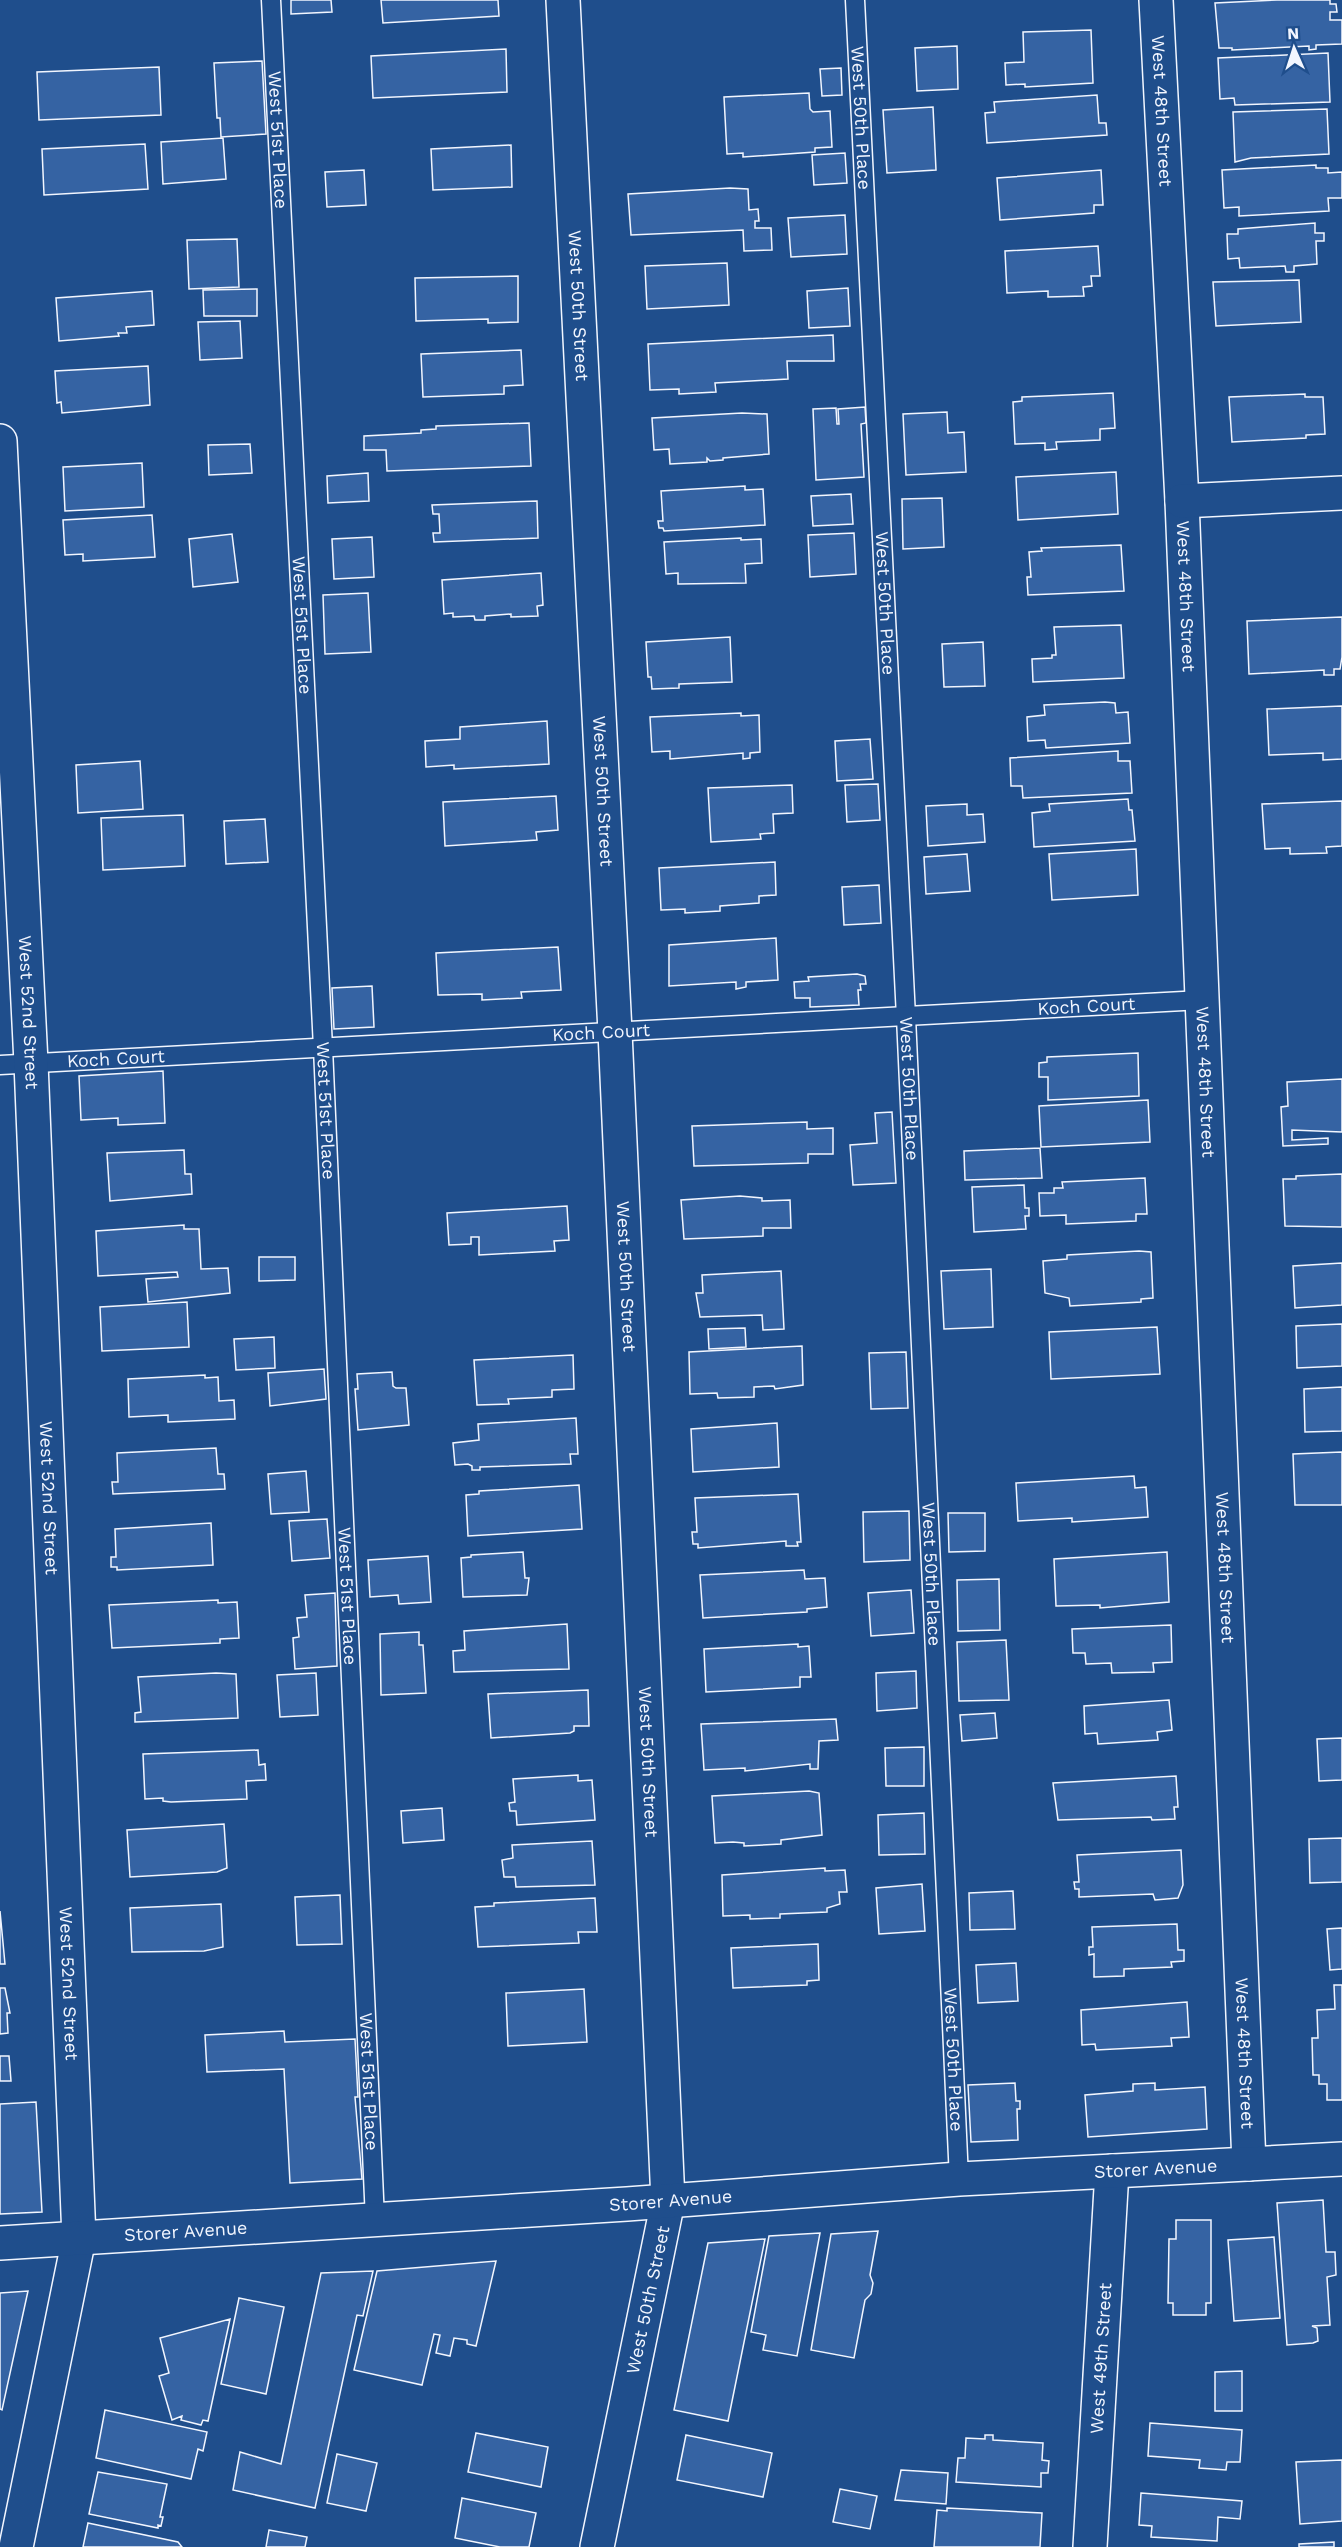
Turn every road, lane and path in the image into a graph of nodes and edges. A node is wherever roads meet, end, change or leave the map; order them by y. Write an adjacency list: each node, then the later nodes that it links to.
1 (271, 0): 11 (lane, West 51st Place)
2 (563, 0): 10 (street, West 50th Street)
3 (855, 0): 9 (lane, West 50th Place)
4 (1156, 0): 7 (street, West 48th Street)
5 (0, 441): 12 (street, West 52nd Street)
6 (1342, 492): 7 (street)
7 (1182, 501): 8 (street, West 48th Street)
8 (1202, 1000): 9 (lane, Koch Court); 14 (street, West 48th Street)
9 (906, 1017): 10 (lane, Koch Court); 16 (lane, West 50th Place)
10 (615, 1032): 11 (lane, Koch Court); 17 (street, West 50th Street)
11 (323, 1048): 12 (lane, Koch Court); 18 (lane, West 51st Place)
12 (16, 1064): 19 (street, West 52nd Street)
13 (1342, 2159): 14 (street, Storer Avenue)
14 (1248, 2164): 15 (street, Storer Avenue)
15 (1112, 2171): 16 (street, Storer Avenue); 23 (street, West 49th Street)
16 (959, 2179): 17 (street, Storer Avenue)
17 (668, 2201): 18 (street, Storer Avenue); 22 (street, West 50th Street)
18 (375, 2220): 19 (street, Storer Avenue)
19 (79, 2238): 20 (street, Storer Avenue); 21 (street, West 52nd Street)
20 (0, 2243)
21 (16, 2547)
22 (597, 2547)
23 (1090, 2547)

